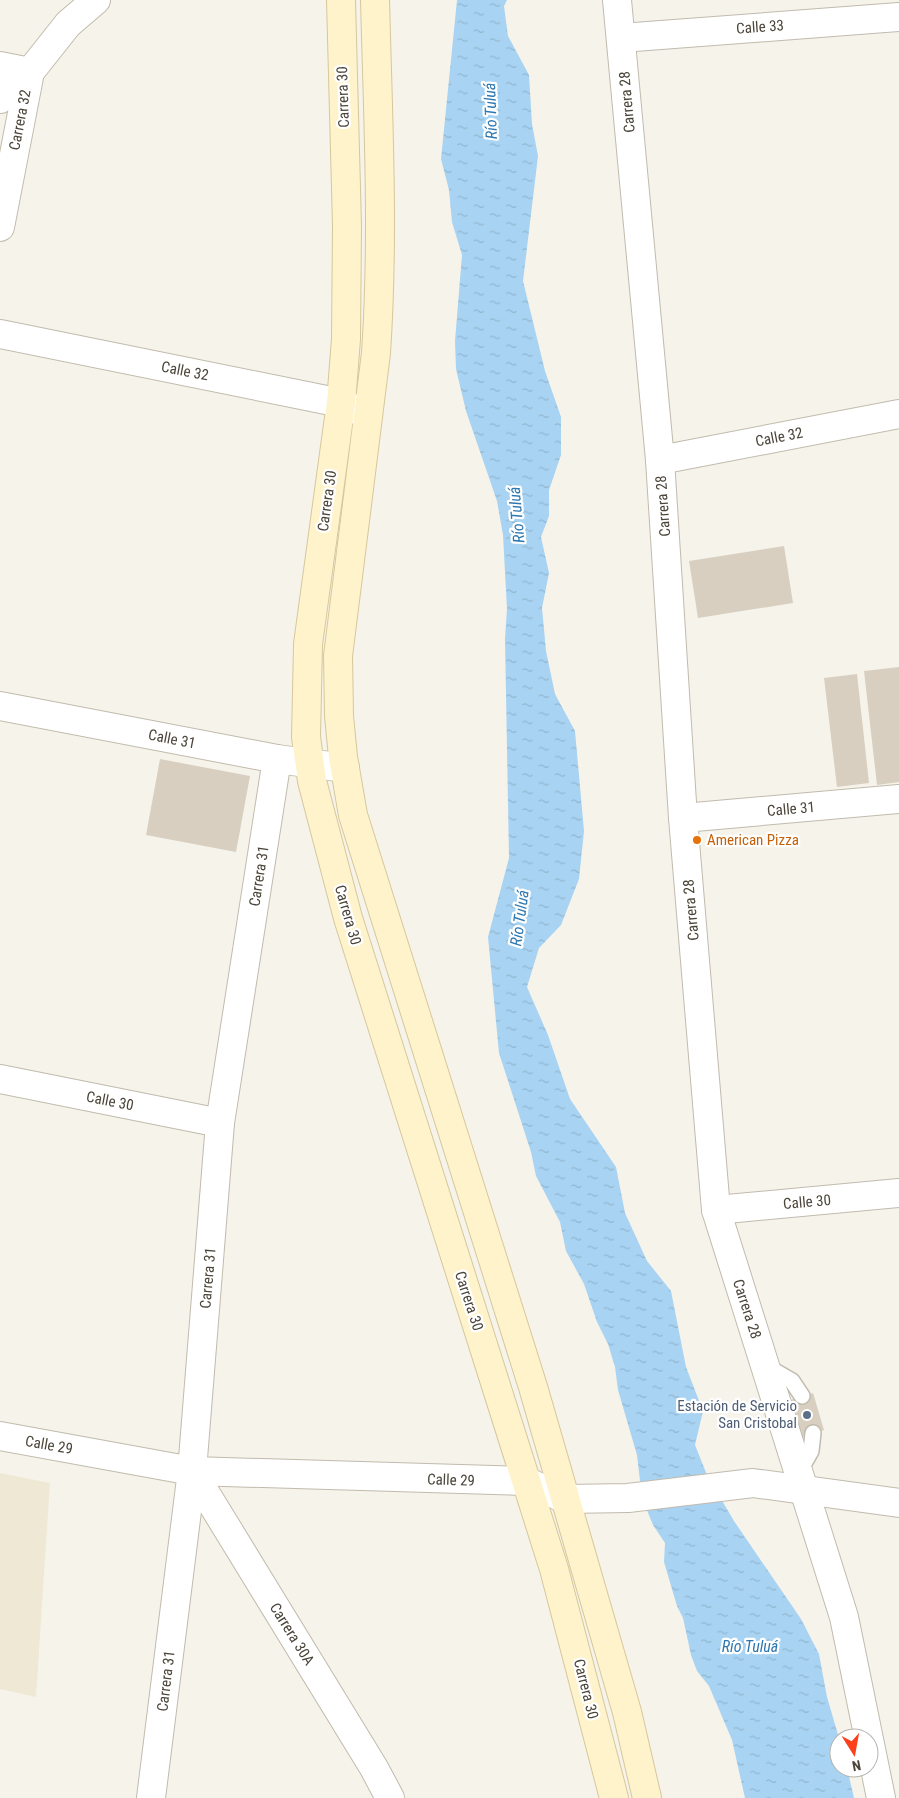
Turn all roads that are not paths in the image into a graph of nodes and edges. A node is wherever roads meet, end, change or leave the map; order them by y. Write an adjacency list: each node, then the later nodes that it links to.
1 (96, 0): 8 (street)
2 (341, 0): 12 (main road, Carrera 30)
3 (375, 0): 13 (main road, Carrera 30)
4 (617, 0): 6 (street, Carrera 28)
5 (899, 17): 6 (street, Calle 33)
6 (621, 38): 15 (street, Carrera 28)
7 (0, 66): 8 (street)
8 (30, 72): 9 (street); 10 (street, Carrera 32)
9 (0, 99)
10 (0, 227)
11 (0, 334): 12 (street, Calle 32)
12 (341, 403): 13 (street, Calle 32); 18 (main road, Carrera 30)
13 (368, 414): 19 (main road, Carrera 30)
14 (899, 414): 15 (street, Calle 32)
15 (660, 460): 21 (street, Carrera 28)
16 (0, 706): 17 (street, Calle 31)
17 (277, 759): 18 (street, Calle 31); 23 (street, Carrera 31)
18 (309, 764): 19 (street, Calle 31); 31 (main road, Carrera 30)
19 (345, 768): 33 (main road, Carrera 30)
20 (899, 799): 21 (street, Calle 31)
21 (683, 818): 25 (street, Carrera 28)
22 (0, 1079): 23 (street, Calle 30)
23 (220, 1123): 30 (street, Carrera 31)
24 (899, 1193): 25 (street, Calle 30)
25 (716, 1210): 26 (street, Carrera 28)
26 (766, 1366): 27 (lane); 32 (street, Carrera 28)
27 (802, 1396)
28 (813, 1433): 32 (lane)
29 (0, 1436): 30 (street, Calle 29)
30 (192, 1472): 31 (street, Calle 29); 35 (street, Carrera 31); 36 (street, Carrera 30A)
31 (526, 1481): 33 (street, Calle 29); 37 (main road, Carrera 30)
32 (802, 1481): 33 (street, Calle 29); 34 (street, Calle 29); 39 (street, Carrera 28)
33 (565, 1499): 38 (main road, Carrera 30)
34 (899, 1503)
35 (151, 1798)
36 (390, 1798)
37 (614, 1798)
38 (647, 1798)
39 (881, 1798)

